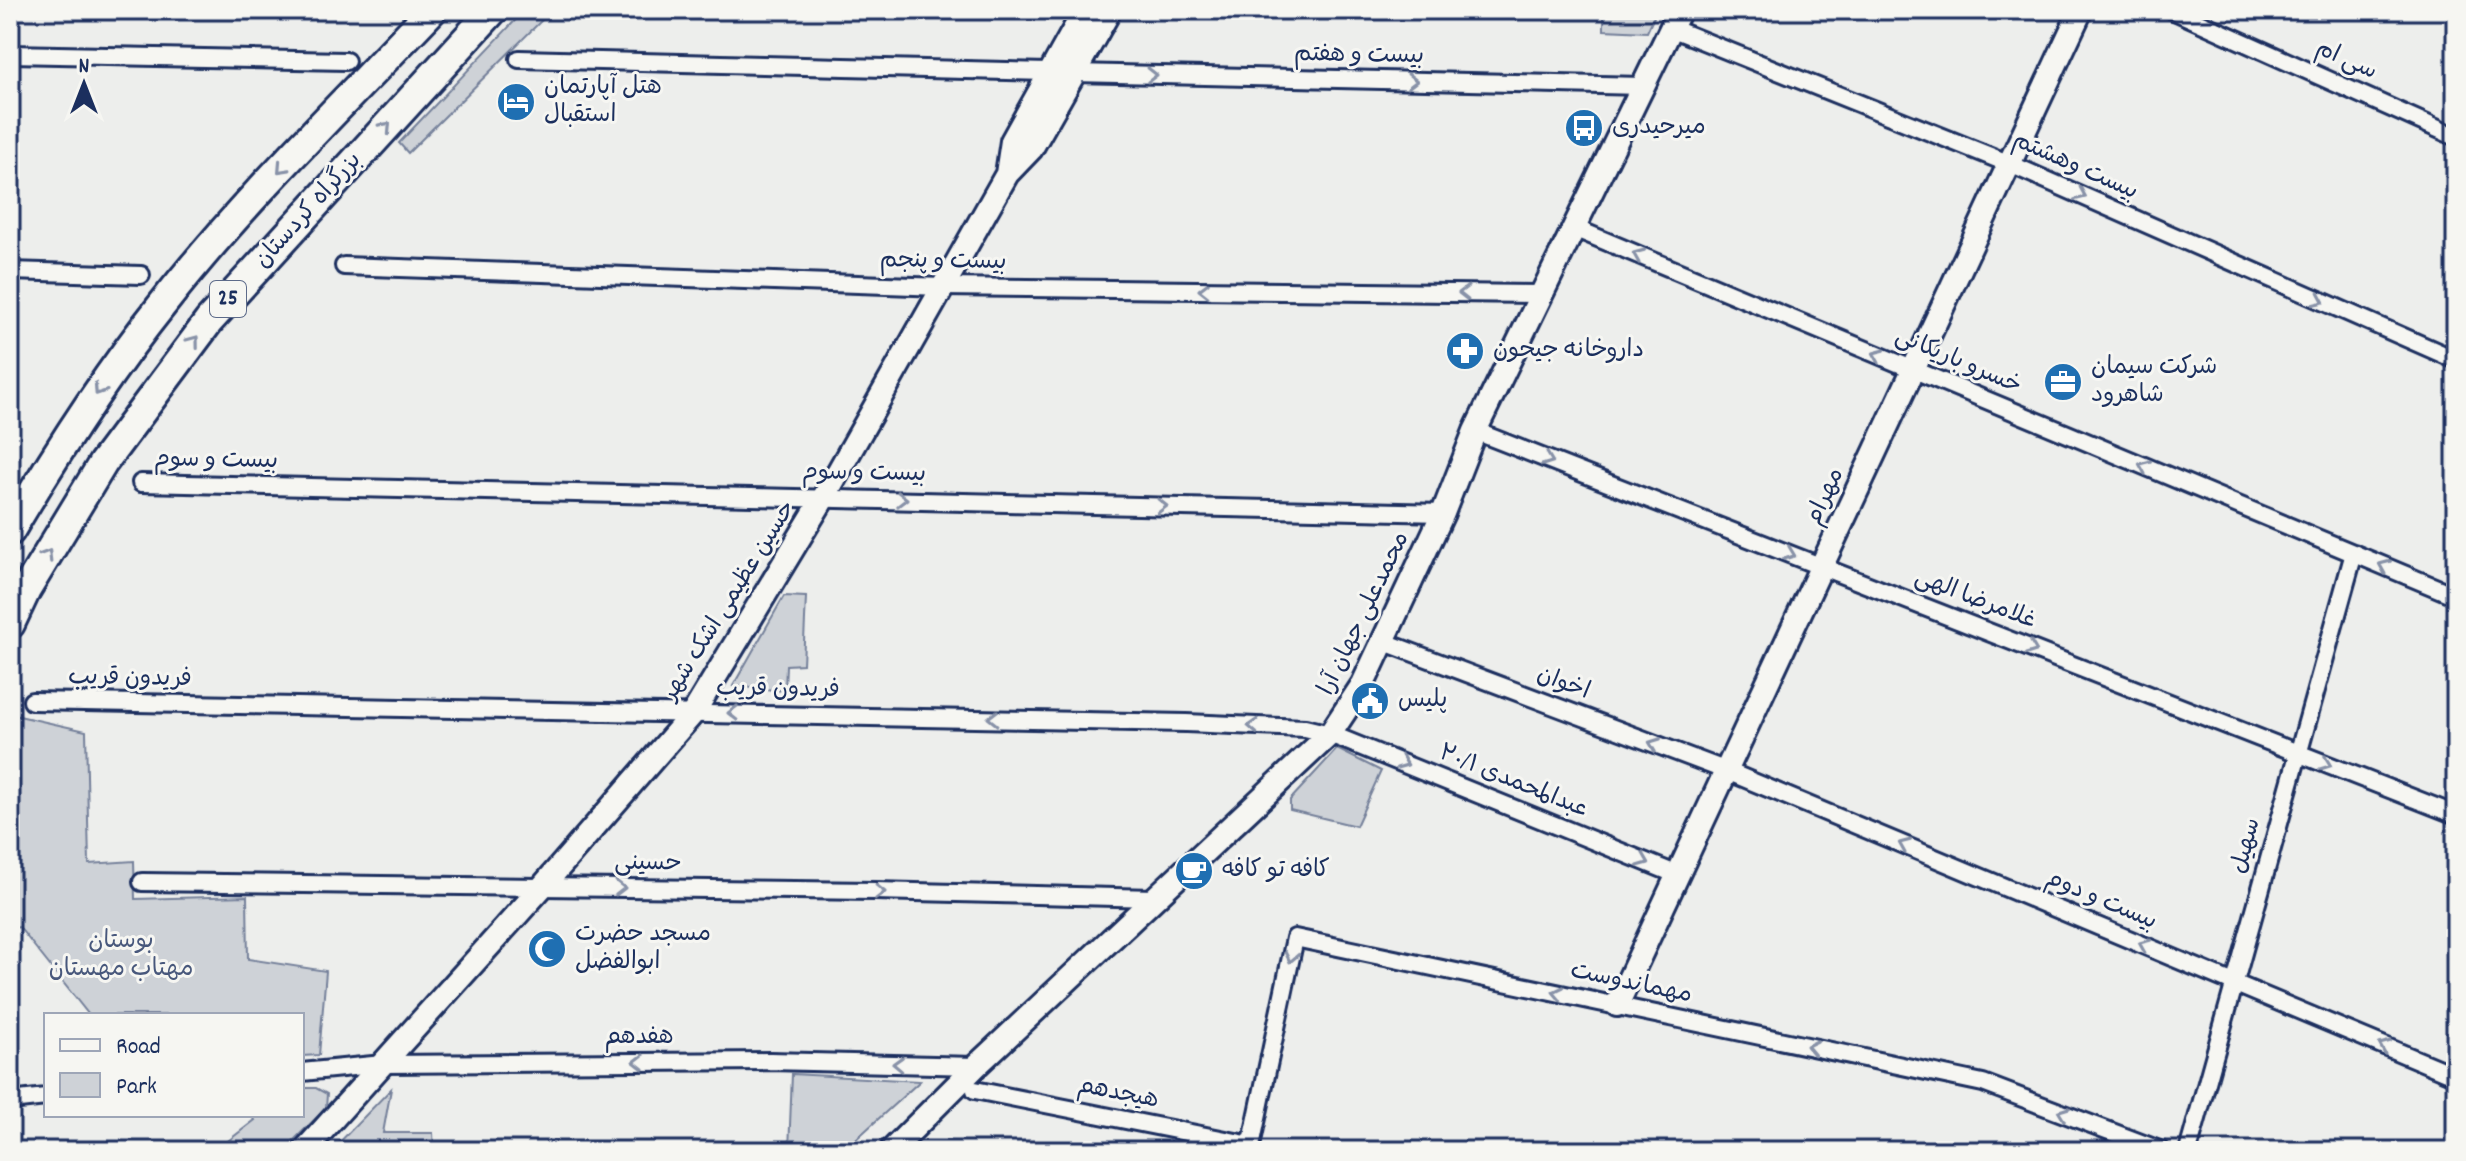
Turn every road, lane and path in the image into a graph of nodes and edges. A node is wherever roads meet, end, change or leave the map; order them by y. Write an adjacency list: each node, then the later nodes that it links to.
1 (432, 10): 29 (highway, بزرگراه کردستان / 25, one-way to 29)
2 (493, 10): 33 (highway, بزرگراه کردستان / 25, one-way to 2)
3 (1085, 10): 11 (street, حسین عظیمی اشک شهر)
4 (1110, 10): 12 (street, حسین عظیمی اشک شهر)
5 (2081, 10): 15 (street, مهرام)
6 (2172, 10): 14 (street, سی ام)
7 (1676, 19): 13 (street, محمدعلی جهان آرا); 15 (street, بیست وهشتم)
8 (10, 54): 10 (street)
9 (519, 59): 11 (street)
10 (346, 61)
11 (1048, 72): 12 (street); 16 (street, حسین عظیمی اشک شهر)
12 (1074, 73): 13 (street, بیست و هفتم, one-way to 13); 16 (street, حسین عظیمی اشک شهر)
13 (1643, 86): 17 (street, محمدعلی جهان آرا)
14 (2456, 137)
15 (2010, 164): 23 (street, بیست وهشتم, one-way to 23); 24 (street, مهرام)
16 (1007, 174): 21 (street, حسین عظیمی اشک شهر)
17 (1574, 228): 22 (street, محمدعلی جهان آرا); 24 (street, خسرو باریکانی, one-way to 17)
18 (344, 266): 21 (street, بیست و پنجم)
19 (10, 271): 20 (street)
20 (141, 275)
21 (942, 287): 22 (street, بیست و پنجم, one-way to 21); 27 (street, حسین عظیمی اشک شهر)
22 (1542, 294): 25 (street, محمدعلی جهان آرا)
23 (2456, 360)
24 (1914, 370): 30 (street, خسرو باریکانی, one-way to 24); 31 (street, مهرام)
25 (1475, 431): 28 (street, محمدعلی جهان آرا); 31 (street, غلامرضا الهی, one-way to 31)
26 (141, 483): 27 (street, بیست و سوم)
27 (824, 497): 28 (street, بیست و سوم, one-way to 28); 36 (street, حسین عظیمی اشک شهر)
28 (1443, 513): 34 (street, محمدعلی جهان آرا)
29 (10, 531)
30 (2354, 553): 32 (street, خسرو باریکانی, one-way to 30); 38 (street, سهیل)
31 (1822, 566): 38 (street, غلامرضا الهی, one-way to 38); 39 (street, مهرام)
32 (2456, 596)
33 (10, 624)
34 (1382, 641): 37 (street, محمدعلی جهان آرا); 39 (street, اخوان, one-way to 34)
35 (32, 701): 36 (street, فریدون قریب)
36 (694, 712): 37 (street, فریدون قریب, one-way to 36); 43 (street, حسین عظیمی اشک شهر)
37 (1330, 734): 41 (street, عبدالمحمدی ۲۰/۱, one-way to 41); 44 (street, محمدعلی جهان آرا)
38 (2298, 753): 40 (street, غلامرضا الهی, one-way to 40); 45 (street, سهیل)
39 (1727, 771): 41 (street, مهرام); 45 (street, بیست و دوم, one-way to 39)
40 (2456, 815)
41 (1678, 875): 46 (street, مهرام)
42 (142, 882): 43 (street, حسینی)
43 (542, 887): 44 (street, حسینی, one-way to 44); 47 (street, حسین عظیمی اشک شهر)
44 (1154, 898): 48 (street, محمدعلی جهان آرا)
45 (2234, 983): 50 (street, بیست و دوم, one-way to 45); 58 (street, سهیل)
46 (1617, 1005): 54 (street, مهماندوست, one-way to 54); 57 (street, مهماندوست, one-way to 46)
47 (383, 1064): 48 (street, هفدهم, one-way to 47); 49 (street, هفدهم); 55 (street, حسین عظیمی اشک شهر)
48 (976, 1066): 56 (street, محمدعلی جهان آرا)
49 (304, 1072)
50 (2456, 1076)
51 (975, 1090): 54 (street, هیجدهم)
52 (44, 1097): 53 (street)
53 (10, 1101)
54 (1250, 1148)
55 (304, 1151)
56 (891, 1151)
57 (2162, 1151)
58 (2188, 1151)

